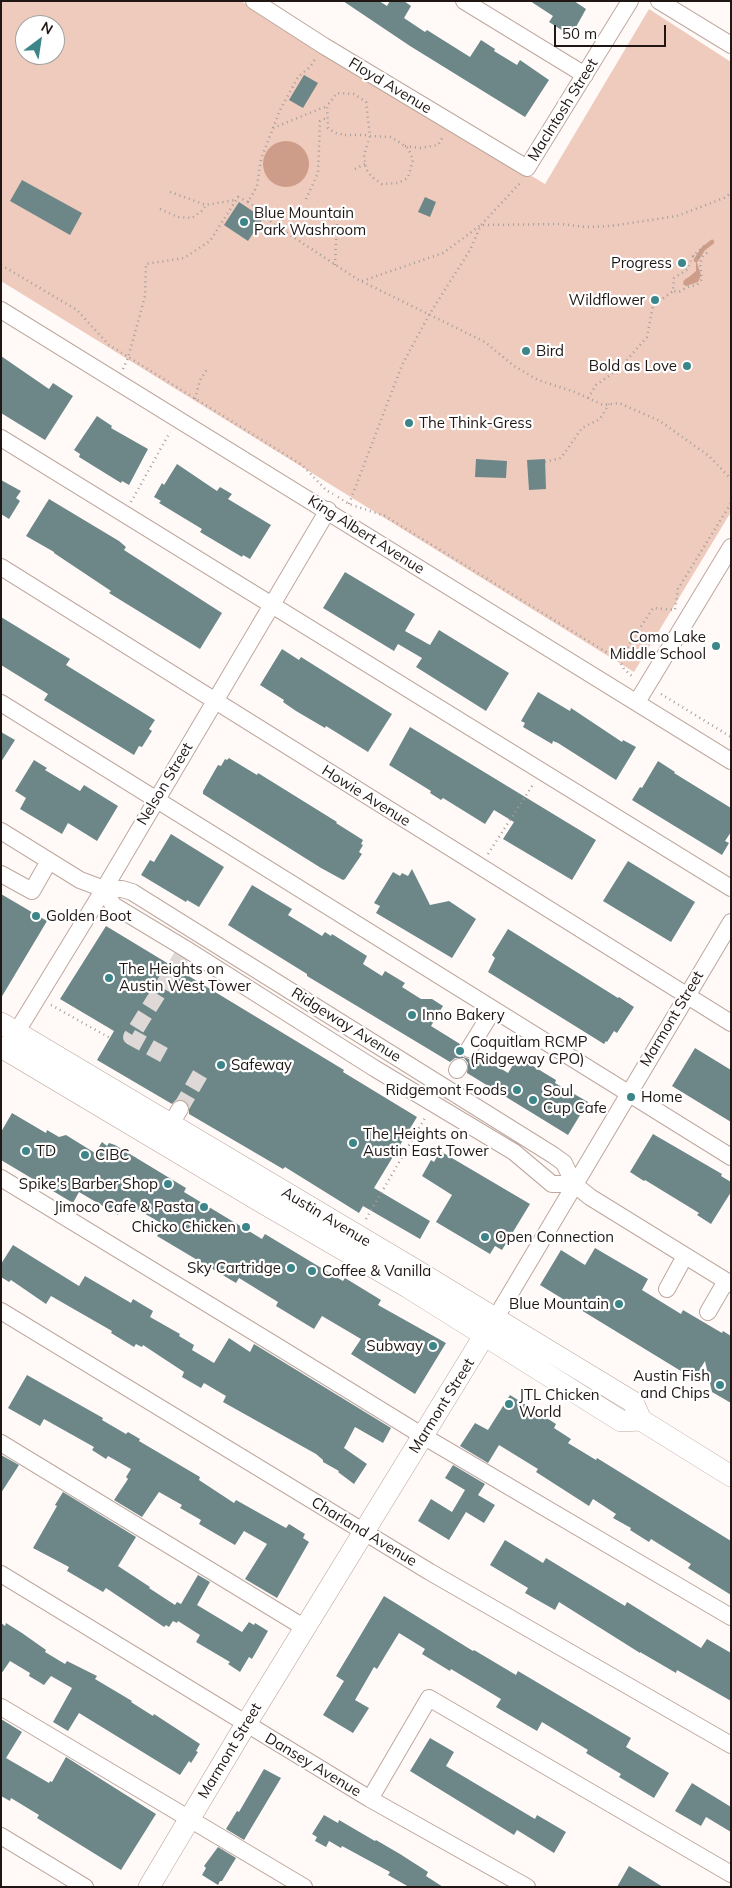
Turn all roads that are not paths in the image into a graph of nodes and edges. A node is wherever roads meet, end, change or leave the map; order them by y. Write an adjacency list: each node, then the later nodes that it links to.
1 (254, 1): 7 (street, Floyd Avenue)
2 (464, 1): 6 (street)
3 (630, 1): 6 (street, MacIntosh Street)
4 (659, 1): 5 (street)
5 (731, 45)
6 (585, 75): 7 (street, MacIntosh Street)
7 (527, 168)
8 (1, 310): 10 (street, King Albert Avenue)
9 (1, 438): 13 (street)
10 (328, 510): 13 (street, Nelson Street); 16 (street, King Albert Avenue)
11 (731, 547): 16 (street)
12 (1, 567): 14 (street, Howie Avenue)
13 (272, 605): 14 (street, Nelson Street); 23 (street)
14 (214, 701): 18 (street, Nelson Street); 25 (street, Howie Avenue)
15 (1, 702): 18 (street)
16 (637, 702): 17 (street, King Albert Avenue)
17 (731, 760)
18 (156, 799): 22 (street, Nelson Street); 26 (street)
19 (2, 832): 20 (street, Ridgeway Avenue)
20 (49, 861): 21 (street); 22 (street, Ridgeway Avenue)
21 (1, 874)
22 (104, 888): 28 (street, Nelson Street); 33 (street, Ridgeway Avenue); 33 (street, Ridgeway Avenue)
23 (731, 888)
24 (731, 922): 25 (street, Marmont Street)
25 (686, 996): 27 (street, Howie Avenue); 30 (street, Marmont Street)
26 (493, 1010): 29 (street); 30 (street)
27 (731, 1023)
28 (5, 1042): 39 (main road, Austin Avenue); 39 (main road, Austin Avenue)
29 (470, 1050)
30 (628, 1094): 31 (street); 33 (street, Marmont Street)
31 (731, 1157)
32 (1, 1178): 40 (street)
33 (574, 1184): 34 (street, Ridgeway Avenue); 39 (street, Marmont Street)
34 (685, 1256): 35 (street, Ridgeway Avenue); 36 (street)
35 (728, 1283): 38 (street)
36 (667, 1288)
37 (1, 1311): 43 (street, Charland Avenue)
38 (708, 1312)
39 (490, 1327): 40 (main road, Marmont Street); 42 (main road, Austin Avenue)
40 (423, 1436): 43 (main road, Marmont Street); 45 (street)
41 (1, 1443): 46 (street)
42 (731, 1476)
43 (364, 1532): 46 (main road, Marmont Street); 49 (street, Charland Avenue)
44 (1, 1574): 48 (street, Dansey Avenue)
45 (731, 1617)
46 (305, 1628): 48 (main road, Marmont Street)
47 (1, 1707): 51 (street)
48 (246, 1724): 50 (street, Dansey Avenue); 51 (main road, Marmont Street)
49 (731, 1745)
50 (370, 1799): 53 (street); 57 (street, Dansey Avenue)
51 (189, 1820): 55 (main road, Marmont Street); 56 (street)
52 (1, 1836): 54 (street)
53 (731, 1874)
54 (85, 1887)
55 (149, 1887)
56 (304, 1887)
57 (527, 1887)

